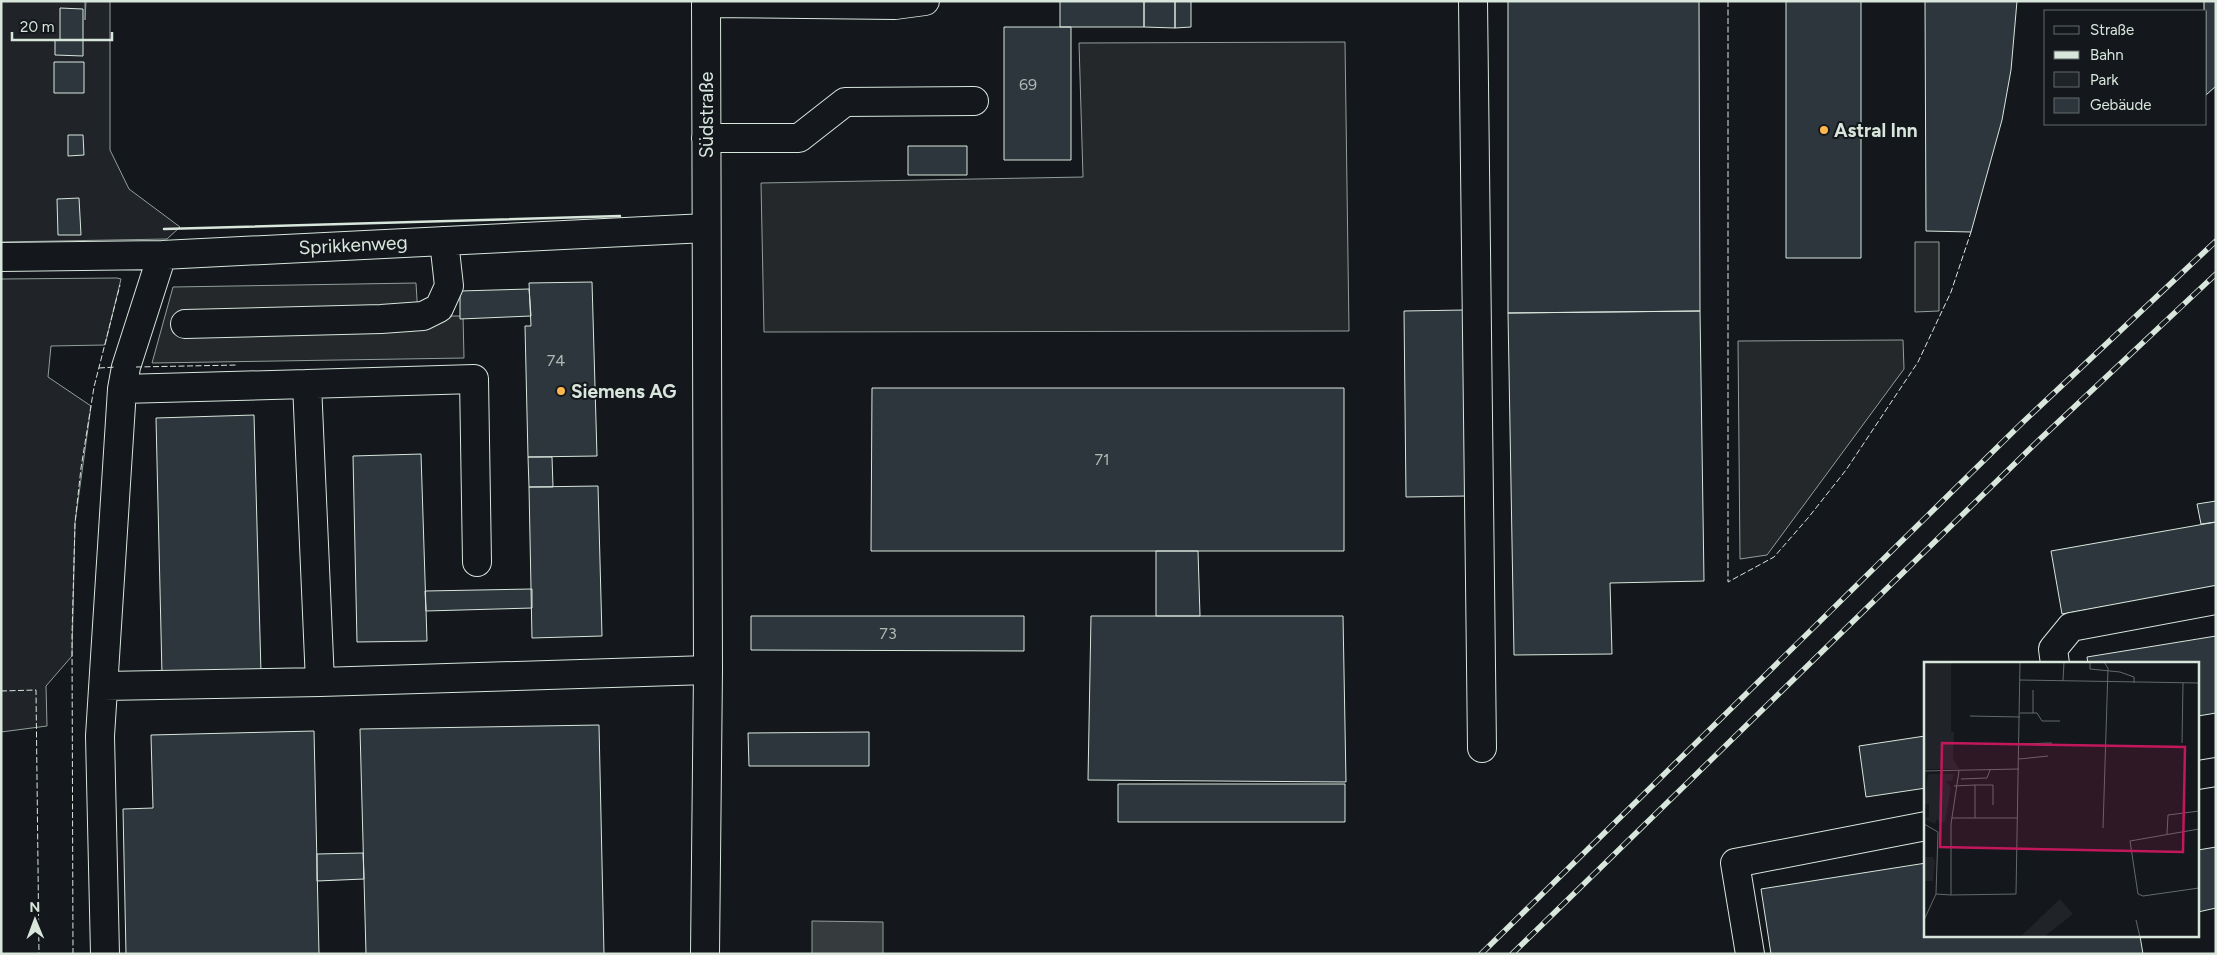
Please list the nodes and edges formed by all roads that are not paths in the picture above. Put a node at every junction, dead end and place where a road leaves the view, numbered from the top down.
1 (925, 1) edge
2 (1473, 1) edge
3 (706, 2) edge
4 (974, 101) dead end
5 (706, 138) junction
6 (706, 228) junction
7 (444, 241) junction
8 (162, 254) junction
9 (1, 257) edge
10 (186, 324) dead end
11 (307, 384) junction
12 (122, 389) junction
13 (476, 562) dead end
14 (2216, 600) edge
15 (2055, 662) edge
16 (708, 670) junction
17 (320, 682) junction
18 (104, 686) junction
19 (1482, 748) dead end
20 (2216, 772) edge
21 (2200, 775) edge
22 (1924, 826) edge
23 (105, 954) edge
24 (705, 954) edge
25 (1750, 954) edge

1 - 3 street
2 - 19 street
3 - 5 street, Südstraße
4 - 5 street
5 - 6 street, Südstraße
6 - 7 street, Sprikkenweg
6 - 16 street, Südstraße
7 - 8 street, Sprikkenweg
7 - 10 street
8 - 9 street, Sprikkenweg
8 - 12 street
11 - 12 street
11 - 13 street
11 - 17 street
12 - 18 street
14 - 15 street
16 - 17 street
16 - 24 street, Südstraße
17 - 18 street
18 - 23 street
20 - 21 street
22 - 25 street

